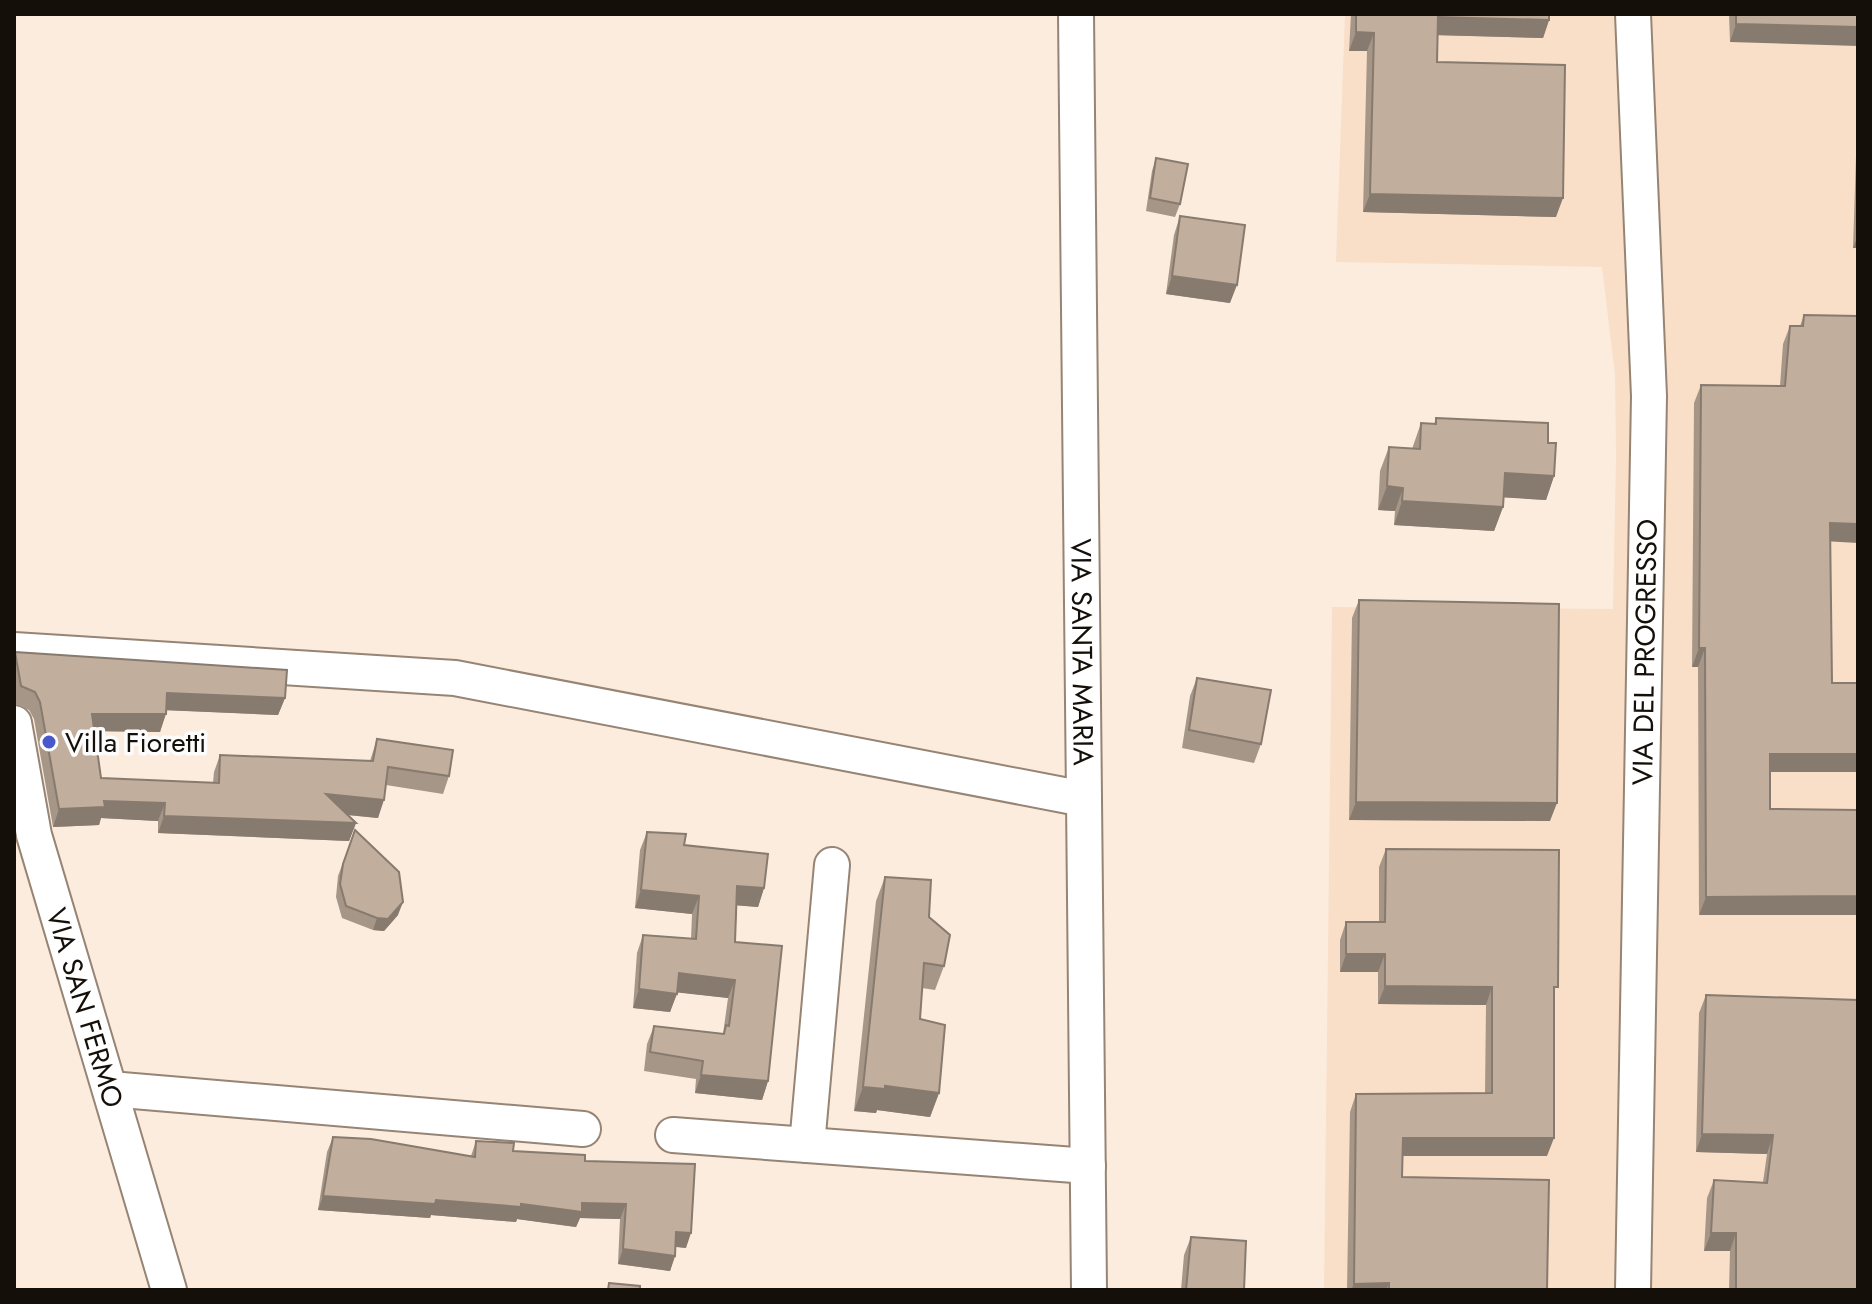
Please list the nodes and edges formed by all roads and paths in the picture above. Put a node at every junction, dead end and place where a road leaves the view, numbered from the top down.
1 (1076, 14) edge
2 (1633, 14) edge
3 (14, 650) edge
4 (14, 723) edge
5 (1084, 799) junction
6 (832, 865) dead end
7 (110, 1089) junction
8 (583, 1129) dead end
9 (673, 1135) dead end
10 (807, 1145) junction
11 (1088, 1166) junction
12 (169, 1290) edge
13 (1089, 1290) edge
14 (1633, 1290) edge

1 - 5 street, VIA SANTA MARIA
2 - 14 street, VIA DEL PROGRESSO
3 - 5 street
4 - 7 street, VIA SAN FERMO
5 - 11 street, VIA SANTA MARIA
6 - 10 street
7 - 8 street
7 - 12 street, VIA SAN FERMO
9 - 10 street
10 - 11 street
11 - 13 street, VIA SANTA MARIA

